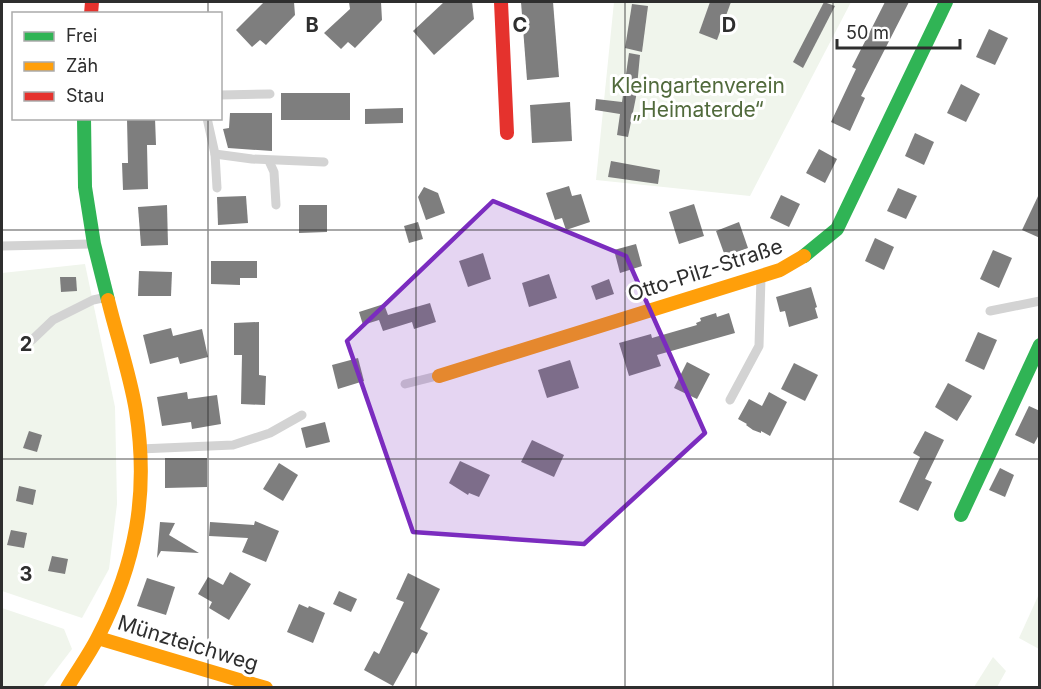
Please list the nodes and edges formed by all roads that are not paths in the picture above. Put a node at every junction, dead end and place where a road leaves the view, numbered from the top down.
1 (501, 2) edge
2 (946, 2) edge
3 (270, 94) dead end
4 (222, 95) edge
5 (84, 120) edge
6 (207, 120) edge
7 (507, 133) dead end
8 (215, 154) junction
9 (269, 160) junction
10 (324, 162) dead end
11 (217, 188) dead end
12 (276, 205) dead end
13 (94, 244) junction
14 (2, 246) edge
15 (760, 276) junction
16 (108, 297) junction
17 (1040, 301) edge
18 (990, 311) dead end
19 (32, 340) dead end
20 (1040, 345) edge
21 (439, 376) joint
22 (405, 384) dead end
23 (730, 400) dead end
24 (302, 415) dead end
25 (140, 449) junction
26 (961, 515) dead end
27 (98, 638) junction
28 (67, 687) edge
29 (266, 687) edge

1 - 7 street
2 - 15 street, Otto-Pilz-Straße
3 - 4 lane
5 - 13 street
6 - 8 lane
8 - 9 lane
8 - 11 lane
9 - 10 lane
9 - 12 lane
13 - 14 lane
13 - 16 street
15 - 21 street, Otto-Pilz-Straße
15 - 23 lane
16 - 19 lane
16 - 25 street
17 - 18 lane
20 - 26 street
21 - 22 lane, Otto-Pilz-Straße
24 - 25 lane
25 - 27 street
27 - 28 street
27 - 29 street, Münzteichweg

